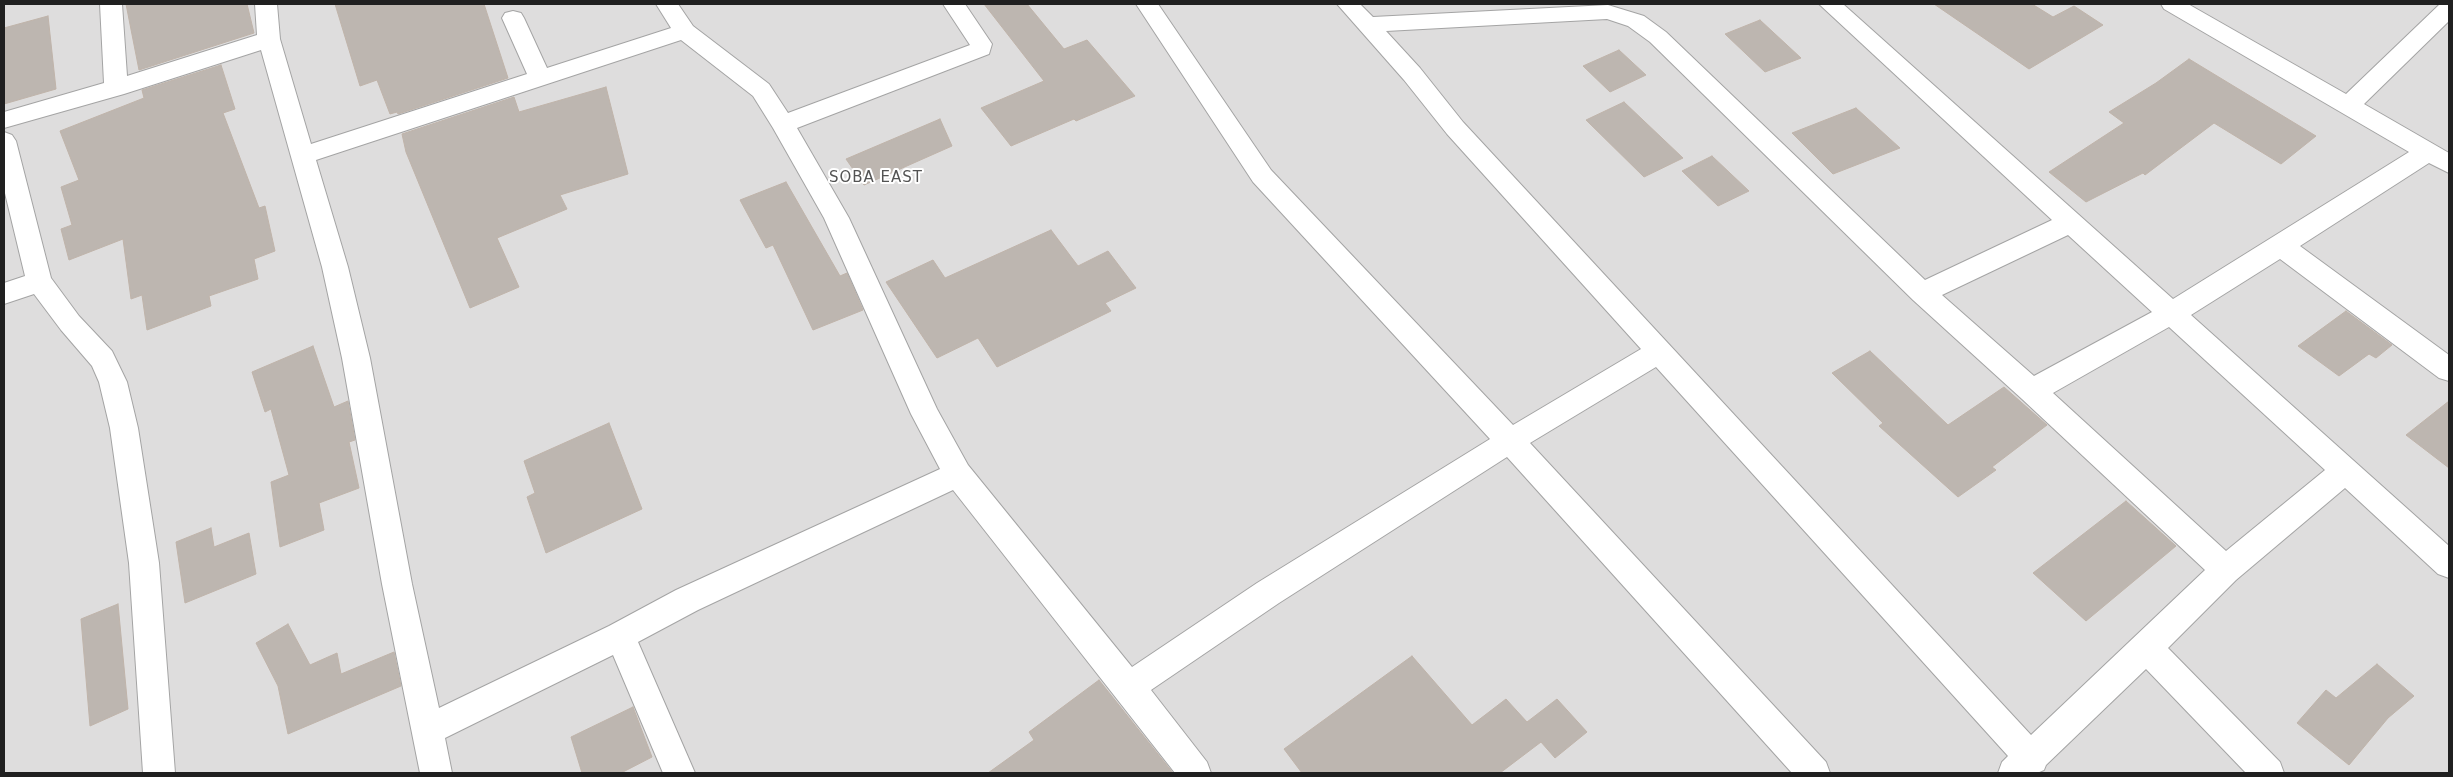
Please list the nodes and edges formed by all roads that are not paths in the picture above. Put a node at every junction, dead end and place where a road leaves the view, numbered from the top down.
1 (111, 4) edge
2 (266, 4) edge
3 (667, 4) edge
4 (954, 4) edge
5 (1147, 4) edge
6 (1348, 4) edge
7 (1830, 4) edge
8 (2172, 4) edge
9 (2449, 8) edge
10 (513, 18) dead end
11 (1368, 25) junction
12 (685, 31) junction
13 (269, 39) junction
14 (540, 78) junction
15 (116, 88) junction
16 (2349, 105) junction
17 (4, 120) edge
18 (783, 124) junction
19 (4, 141) edge
20 (304, 155) junction
21 (2439, 158) edge
22 (2072, 222) junction
23 (2282, 246) junction
24 (39, 281) junction
25 (4, 294) edge
26 (1922, 294) junction
27 (2172, 313) junction
28 (1660, 351) junction
29 (2449, 370) edge
30 (2032, 391) junction
31 (1510, 441) junction
32 (2345, 471) junction
33 (958, 474) junction
34 (2449, 565) edge
35 (2225, 570) junction
36 (620, 636) junction
37 (2146, 647) junction
38 (1129, 686) junction
39 (426, 731) junction
40 (2023, 766) edge
41 (159, 773) edge
42 (436, 773) edge
43 (679, 773) edge
44 (1196, 773) edge
45 (1814, 773) edge
46 (2268, 773) edge

1 - 15 street
2 - 13 street
3 - 12 street
4 - 18 street
5 - 31 street
6 - 11 street
7 - 22 street
8 - 16 street
9 - 16 street
10 - 14 street
11 - 26 street
11 - 28 street
12 - 14 street
12 - 18 street
13 - 15 street
13 - 20 street
14 - 20 street
15 - 17 street
16 - 21 street
18 - 33 street
19 - 24 street
20 - 39 street
21 - 23 street
22 - 26 street
22 - 27 street
23 - 27 street
23 - 29 street
24 - 25 street
24 - 41 street
26 - 30 street
27 - 30 street
27 - 32 street
28 - 31 street
28 - 40 street
30 - 35 street
31 - 38 street
31 - 45 street
32 - 34 street
32 - 35 street
33 - 36 street
33 - 38 street
35 - 37 street
36 - 39 street
36 - 43 street
37 - 40 street
37 - 46 street
38 - 44 street
39 - 42 street

